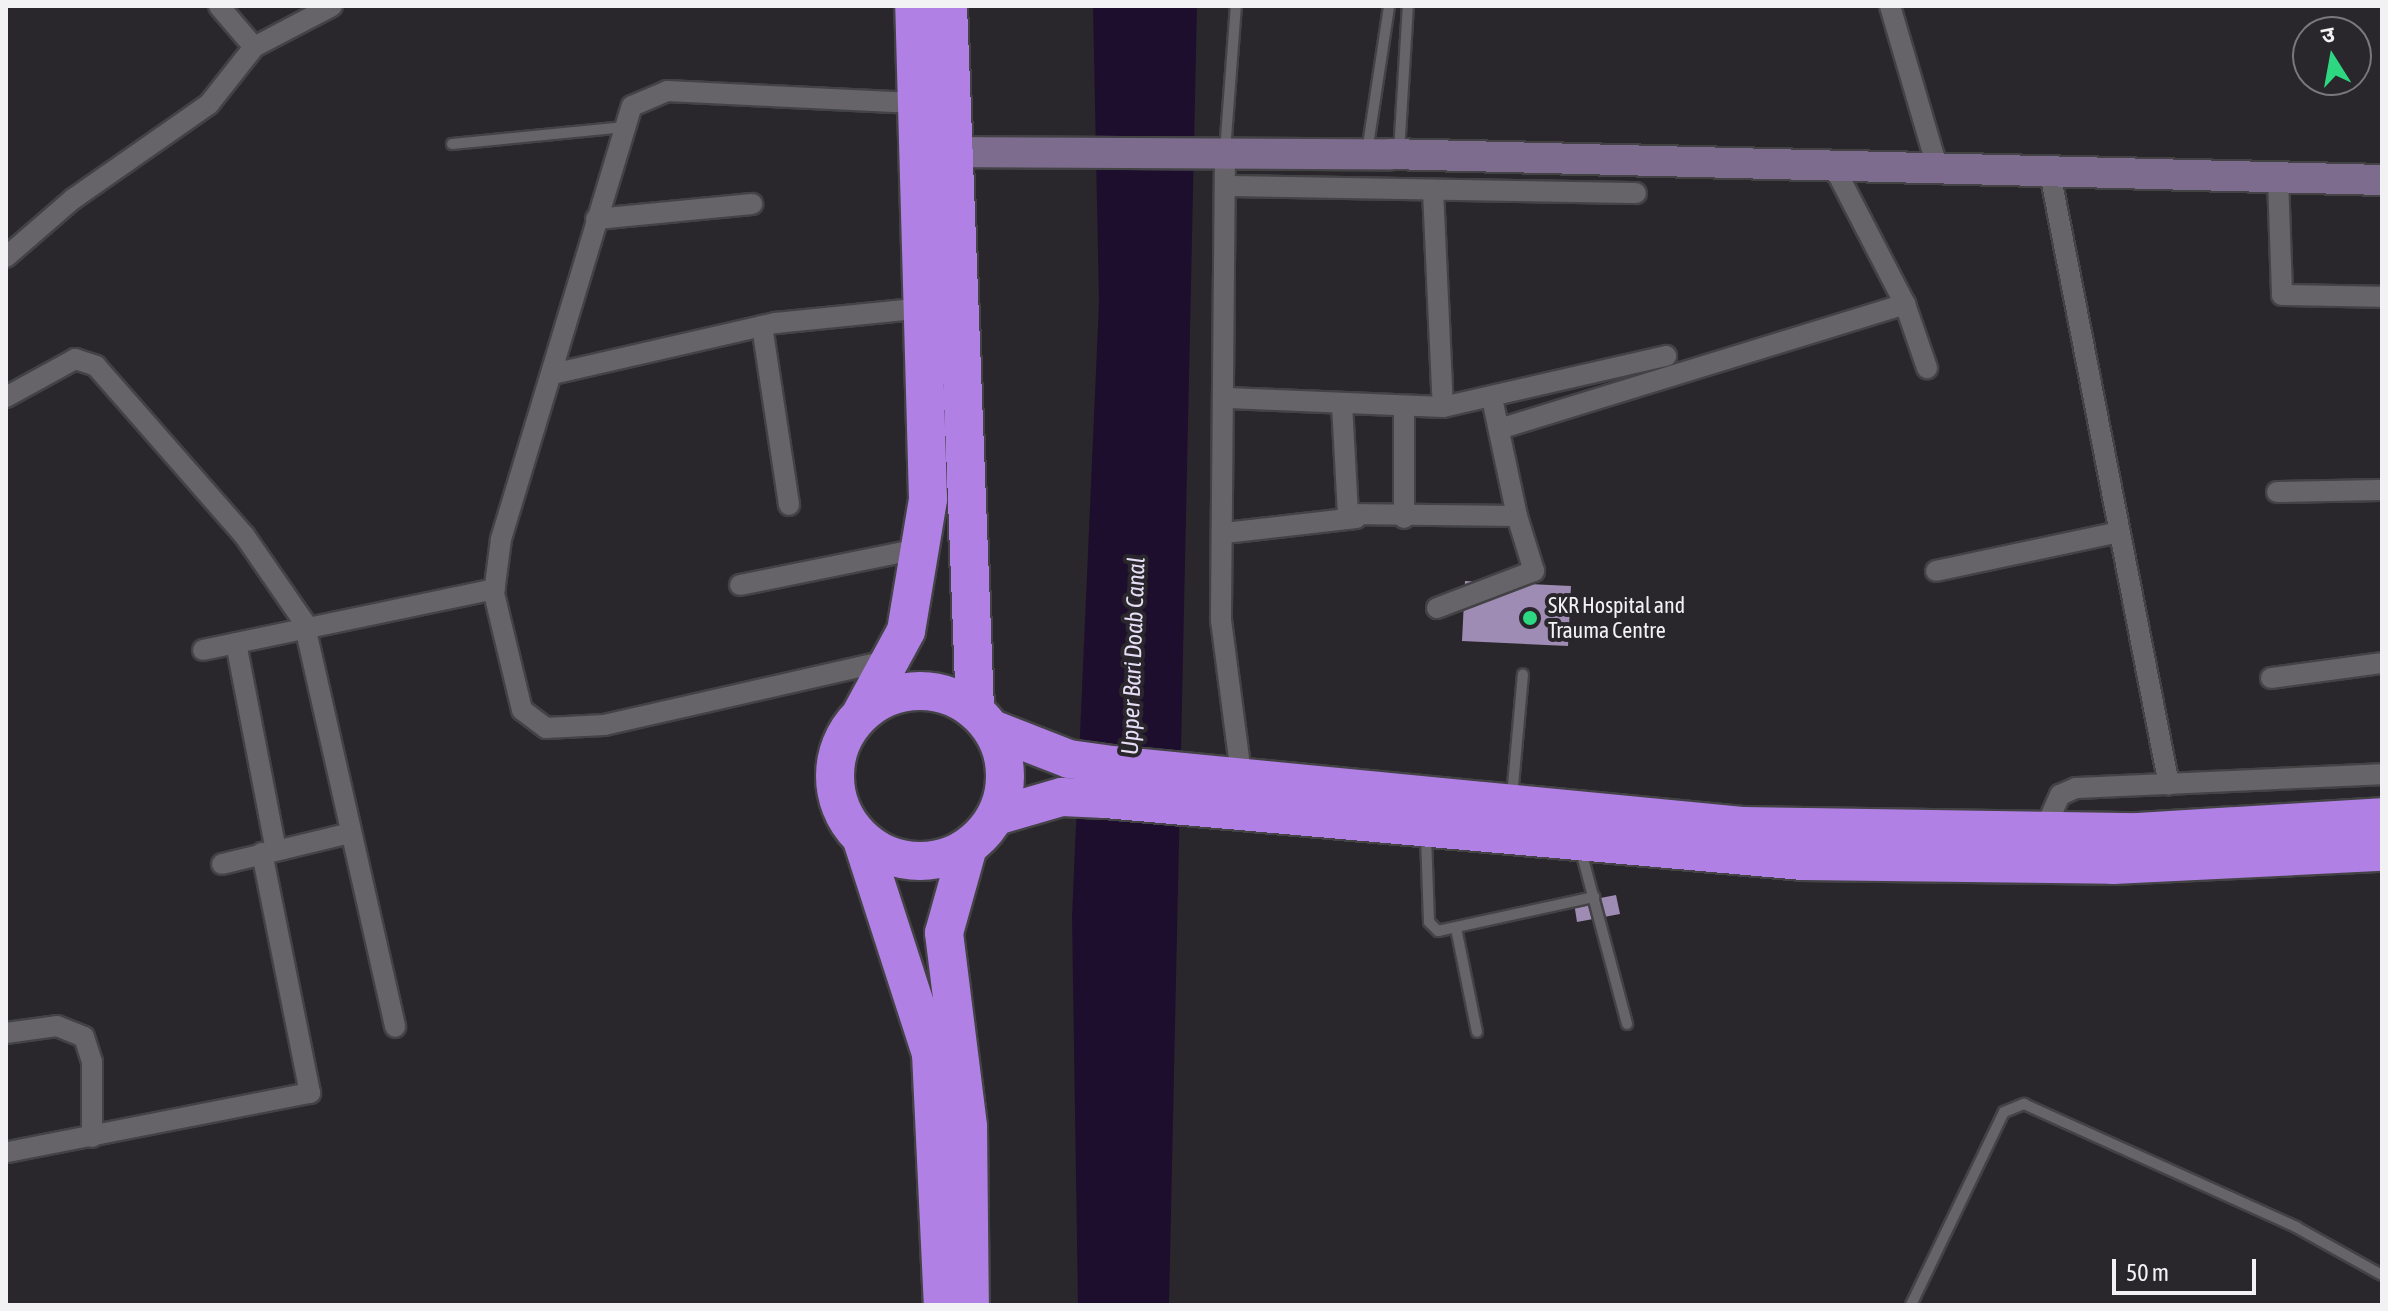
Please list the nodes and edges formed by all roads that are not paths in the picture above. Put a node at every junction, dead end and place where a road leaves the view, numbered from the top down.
1 (219, 6) edge
2 (332, 6) edge
3 (914, 6) edge
4 (948, 6) edge
5 (1236, 6) edge
6 (1389, 6) edge
7 (1408, 6) edge
8 (1890, 6) edge
9 (254, 47) junction
10 (914, 103) junction
11 (625, 127) junction
12 (452, 144) dead end
13 (950, 152) junction
14 (1213, 153) junction
15 (1366, 154) junction
16 (1399, 154) junction
17 (1833, 165) junction
18 (1937, 167) junction
19 (2050, 173) junction
20 (2278, 178) junction
21 (2382, 180) edge
22 (1225, 186) junction
23 (1433, 190) junction
24 (1636, 193) dead end
25 (752, 204) dead end
26 (596, 219) junction
27 (6, 257) edge
28 (2382, 297) edge
29 (1905, 304) junction
30 (924, 308) junction
31 (762, 326) junction
32 (1666, 356) dead end
33 (1927, 368) dead end
34 (557, 373) junction
35 (6, 397) edge
36 (1228, 398) junction
37 (1492, 398) junction
38 (1342, 404) junction
39 (1443, 407) junction
40 (1404, 408) junction
41 (1499, 429) junction
42 (2382, 490) edge
43 (2277, 492) dead end
44 (789, 505) dead end
45 (1517, 516) junction
46 (1356, 518) junction
47 (1404, 518) junction
48 (2119, 532) junction
49 (1225, 533) junction
50 (923, 548) junction
51 (1936, 571) dead end
52 (740, 585) dead end
53 (495, 589) junction
54 (1437, 608) dead end
55 (307, 628) junction
56 (236, 643) junction
57 (203, 650) dead end
58 (894, 659) junction
59 (2382, 663) edge
60 (1523, 674) dead end
61 (2271, 678) dead end
62 (862, 712) junction
63 (983, 719) junction
64 (2382, 774) edge
65 (1227, 785) junction
66 (2169, 785) junction
67 (1512, 803) junction
68 (996, 816) junction
69 (2382, 817) edge
70 (1425, 830) junction
71 (350, 833) junction
72 (2043, 833) junction
73 (862, 840) junction
74 (1580, 845) junction
75 (968, 847) junction
76 (269, 851) junction
77 (2382, 852) edge
78 (222, 864) dead end
79 (1594, 897) junction
80 (1456, 928) junction
81 (1627, 1024) dead end
82 (395, 1027) dead end
83 (1477, 1032) dead end
84 (6, 1033) edge
85 (92, 1137) junction
86 (8, 1152) dead end
87 (2382, 1275) edge
88 (943, 1305) edge
89 (970, 1305) edge
90 (1911, 1305) edge

1 - 9 street
2 - 9 street
3 - 10 highway
4 - 13 highway
5 - 14 lane
6 - 15 lane
7 - 16 lane
8 - 18 street
9 - 27 street
10 - 11 street
10 - 30 highway
11 - 12 lane
11 - 26 street
13 - 14 street
13 - 63 highway
14 - 15 street
14 - 22 street
15 - 16 street
16 - 17 street
17 - 18 street
17 - 29 street
18 - 19 street
19 - 20 street
19 - 48 street
20 - 21 street
20 - 28 street
22 - 23 street
22 - 36 street
23 - 24 street
23 - 39 street
25 - 26 street
26 - 34 street
29 - 33 street
29 - 41 street
30 - 31 street
30 - 50 highway
31 - 34 street
31 - 44 street
32 - 37 street
34 - 53 street
35 - 55 street
36 - 38 street
36 - 49 street
37 - 39 street
37 - 41 street
38 - 40 street
38 - 46 street
39 - 40 street
40 - 47 street
41 - 45 street
42 - 43 street
45 - 47 street
45 - 54 street
46 - 47 street
46 - 49 street
48 - 51 street
48 - 66 street
49 - 65 street
50 - 52 street
50 - 58 highway
53 - 55 street
53 - 58 street
55 - 56 street
55 - 71 street
56 - 57 street
56 - 76 street
58 - 62 highway
59 - 61 street
60 - 67 lane
62 - 63 highway
62 - 73 highway
63 - 65 highway
63 - 68 highway
64 - 66 street
65 - 67 highway
65 - 68 highway
65 - 70 highway
66 - 72 street
67 - 72 highway
68 - 75 highway
69 - 72 highway
70 - 74 highway
70 - 80 lane
71 - 76 street
71 - 82 street
73 - 75 highway
73 - 88 highway
74 - 77 highway
74 - 79 lane
75 - 89 highway
76 - 78 street
76 - 85 street
79 - 80 lane
79 - 81 lane
80 - 83 lane
84 - 85 street
85 - 86 street
87 - 90 lane

